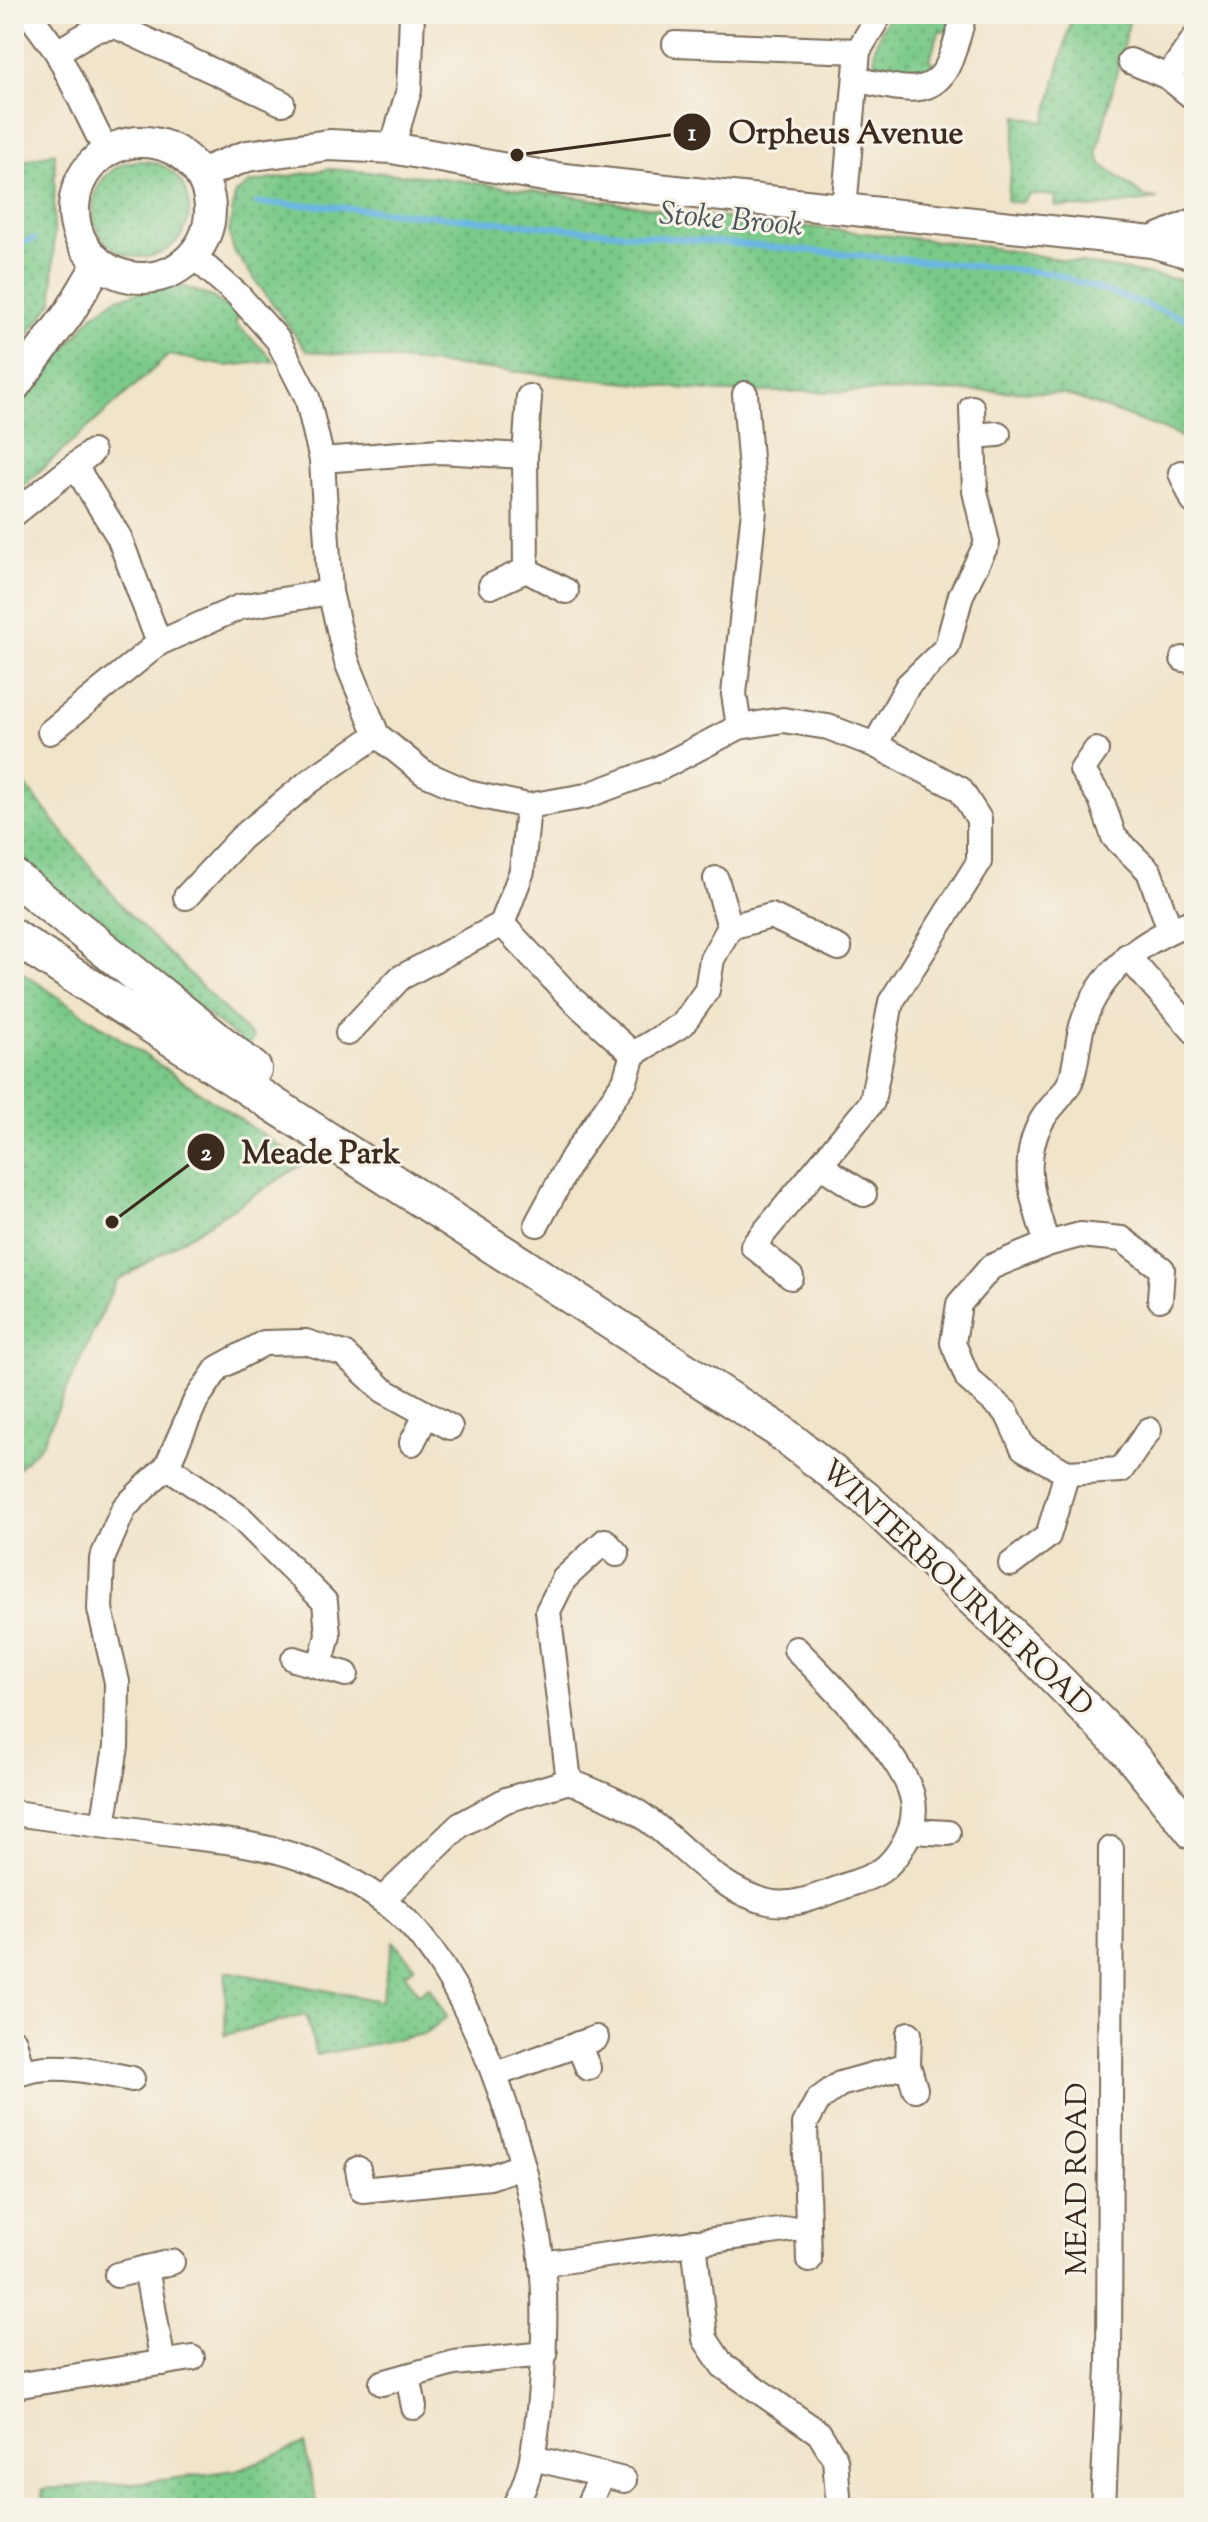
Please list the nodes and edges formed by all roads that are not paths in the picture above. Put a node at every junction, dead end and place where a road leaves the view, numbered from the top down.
1 (29, 14) edge
2 (412, 14) edge
3 (880, 14) edge
4 (963, 14) edge
5 (1194, 39) edge
6 (675, 44) dead end
7 (858, 51) junction
8 (57, 52) junction
9 (1130, 61) dead end
10 (1168, 77) junction
11 (857, 80) junction
12 (1194, 98) edge
13 (282, 103) dead end
14 (392, 148) junction
15 (106, 151) junction
16 (200, 174) junction
17 (844, 209) junction
18 (1194, 224) edge
19 (1152, 242) junction
20 (1194, 254) edge
21 (192, 255) junction
22 (98, 264) junction
23 (14, 387) edge
24 (745, 394) dead end
25 (529, 397) dead end
26 (972, 408) dead end
27 (998, 434) dead end
28 (973, 436) junction
29 (525, 456) junction
30 (322, 460) junction
31 (1181, 473) dead end
32 (1193, 499) edge
33 (14, 514) edge
34 (526, 570) junction
35 (491, 586) dead end
36 (566, 591) dead end
37 (330, 592) junction
38 (159, 643) junction
39 (739, 727) junction
40 (50, 732) dead end
41 (377, 735) junction
42 (875, 745) junction
43 (1096, 750) dead end
44 (528, 806) junction
45 (14, 877) edge
46 (716, 879) dead end
47 (186, 897) dead end
48 (1194, 921) edge
49 (502, 924) junction
50 (730, 927) junction
51 (1170, 930) junction
52 (14, 937) edge
53 (839, 948) dead end
54 (1127, 956) junction
55 (1194, 1031) edge
56 (348, 1033) dead end
57 (633, 1054) junction
58 (820, 1165) junction
59 (409, 1192) junction
60 (864, 1194) dead end
61 (537, 1224) dead end
62 (1047, 1244) junction
63 (791, 1277) dead end
64 (1160, 1299) dead end
65 (426, 1415) junction
66 (450, 1427) dead end
67 (1149, 1430) dead end
68 (412, 1443) dead end
69 (167, 1466) junction
70 (1067, 1473) junction
71 (617, 1554) dead end
72 (1011, 1564) dead end
73 (294, 1659) dead end
74 (800, 1662) dead end
75 (320, 1666) junction
76 (346, 1674) dead end
77 (569, 1781) junction
78 (14, 1813) edge
79 (103, 1825) junction
80 (912, 1831) junction
81 (948, 1833) dead end
82 (1194, 1833) edge
83 (1111, 1849) dead end
84 (382, 1900) junction
85 (909, 2034) dead end
86 (14, 2041) edge
87 (908, 2065) junction
88 (588, 2068) dead end
89 (18, 2074) edge
90 (496, 2074) junction
91 (132, 2079) dead end
92 (915, 2089) dead end
93 (522, 2166) junction
94 (358, 2169) dead end
95 (807, 2227) junction
96 (694, 2242) junction
97 (809, 2260) dead end
98 (172, 2262) dead end
99 (542, 2264) junction
100 (146, 2268) junction
101 (117, 2275) dead end
102 (545, 2354) junction
103 (192, 2358) dead end
104 (163, 2363) junction
105 (408, 2376) junction
106 (382, 2383) dead end
107 (14, 2386) edge
108 (414, 2407) dead end
109 (533, 2458) junction
110 (590, 2501) dead end
111 (513, 2508) edge
112 (839, 2508) edge
113 (1103, 2508) edge

1 - 8 street
2 - 14 street
3 - 7 street
4 - 11 street
5 - 10 street
6 - 7 street
7 - 11 street
8 - 13 street
8 - 15 street
9 - 10 street
10 - 12 street
11 - 17 street
14 - 16 street
14 - 17 street
15 - 16 street
15 - 22 street
16 - 21 street
17 - 19 street
18 - 19 street
19 - 20 street
21 - 22 street
21 - 30 street
22 - 23 street
24 - 39 street
25 - 29 street
26 - 28 street
27 - 28 street
28 - 42 street
29 - 30 street
29 - 34 street
30 - 37 street
31 - 32 street
33 - 38 street
34 - 35 street
34 - 36 street
37 - 38 street
37 - 41 street
38 - 40 street
39 - 42 street
39 - 44 street
41 - 44 street
41 - 47 street
42 - 58 street
43 - 51 street
44 - 49 street
45 - 59 main road, WINTERBOURNE ROAD
46 - 50 street
48 - 51 street
49 - 56 street
49 - 57 street
50 - 53 street
50 - 57 street
51 - 54 street
52 - 59 main road, WINTERBOURNE ROAD
54 - 55 street
54 - 62 street
57 - 61 street
58 - 60 street
58 - 63 street
59 - 82 main road, WINTERBOURNE ROAD
62 - 64 street
62 - 70 street
65 - 66 street
65 - 68 street
65 - 69 street
67 - 70 street
69 - 75 street
69 - 79 street
70 - 72 street
71 - 77 street
73 - 75 street
74 - 80 street
75 - 76 street
77 - 80 street
77 - 84 street
78 - 79 street
79 - 84 street
80 - 81 street
83 - 113 street, MEAD ROAD
84 - 90 street
85 - 87 street
86 - 89 street
87 - 92 street
87 - 95 street
88 - 90 street
89 - 91 street
90 - 93 street
93 - 94 street
93 - 99 street
95 - 96 street
95 - 97 street
96 - 99 street
96 - 112 street
98 - 100 street
99 - 102 street
100 - 101 street
100 - 104 street
102 - 105 street
102 - 109 street
103 - 104 street
104 - 107 street
105 - 106 street
105 - 108 street
109 - 110 street
109 - 111 street

